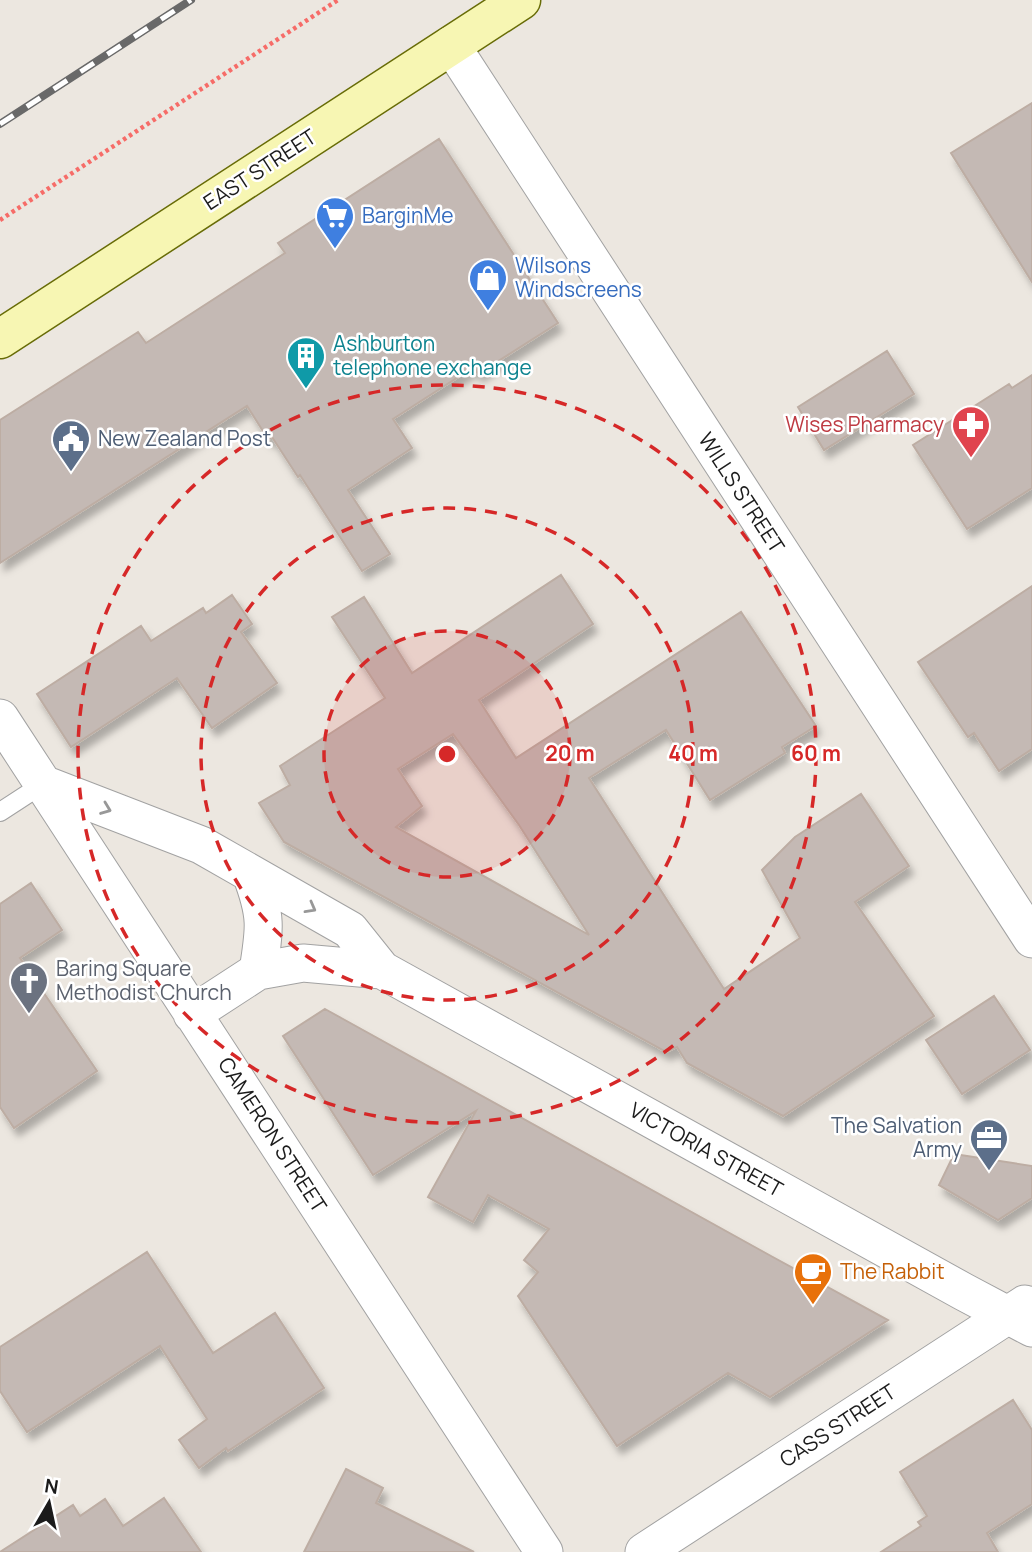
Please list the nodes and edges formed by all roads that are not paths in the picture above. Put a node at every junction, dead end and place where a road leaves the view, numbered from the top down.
1 (520, 0) edge
2 (451, 45) junction
3 (0, 339) edge
4 (0, 718) edge
5 (43, 784) junction
6 (0, 812) edge
7 (251, 874) junction
8 (1032, 939) edge
9 (382, 970) junction
10 (258, 971) junction
11 (192, 1014) junction
12 (1024, 1314) edge
13 (544, 1552) edge
14 (644, 1552) edge

1 - 2 main road, EAST STREET
2 - 3 main road, EAST STREET
2 - 8 street, WILLS STREET
4 - 5 street, CAMERON STREET
5 - 6 lane
5 -> 7 street, VICTORIA STREET
5 - 11 street, CAMERON STREET
7 -> 9 street, VICTORIA STREET
7 - 10 street
9 - 10 street, VICTORIA STREET
9 - 12 street, VICTORIA STREET
10 - 11 street, VICTORIA STREET
11 - 13 street, CAMERON STREET
12 - 14 street, CASS STREET

